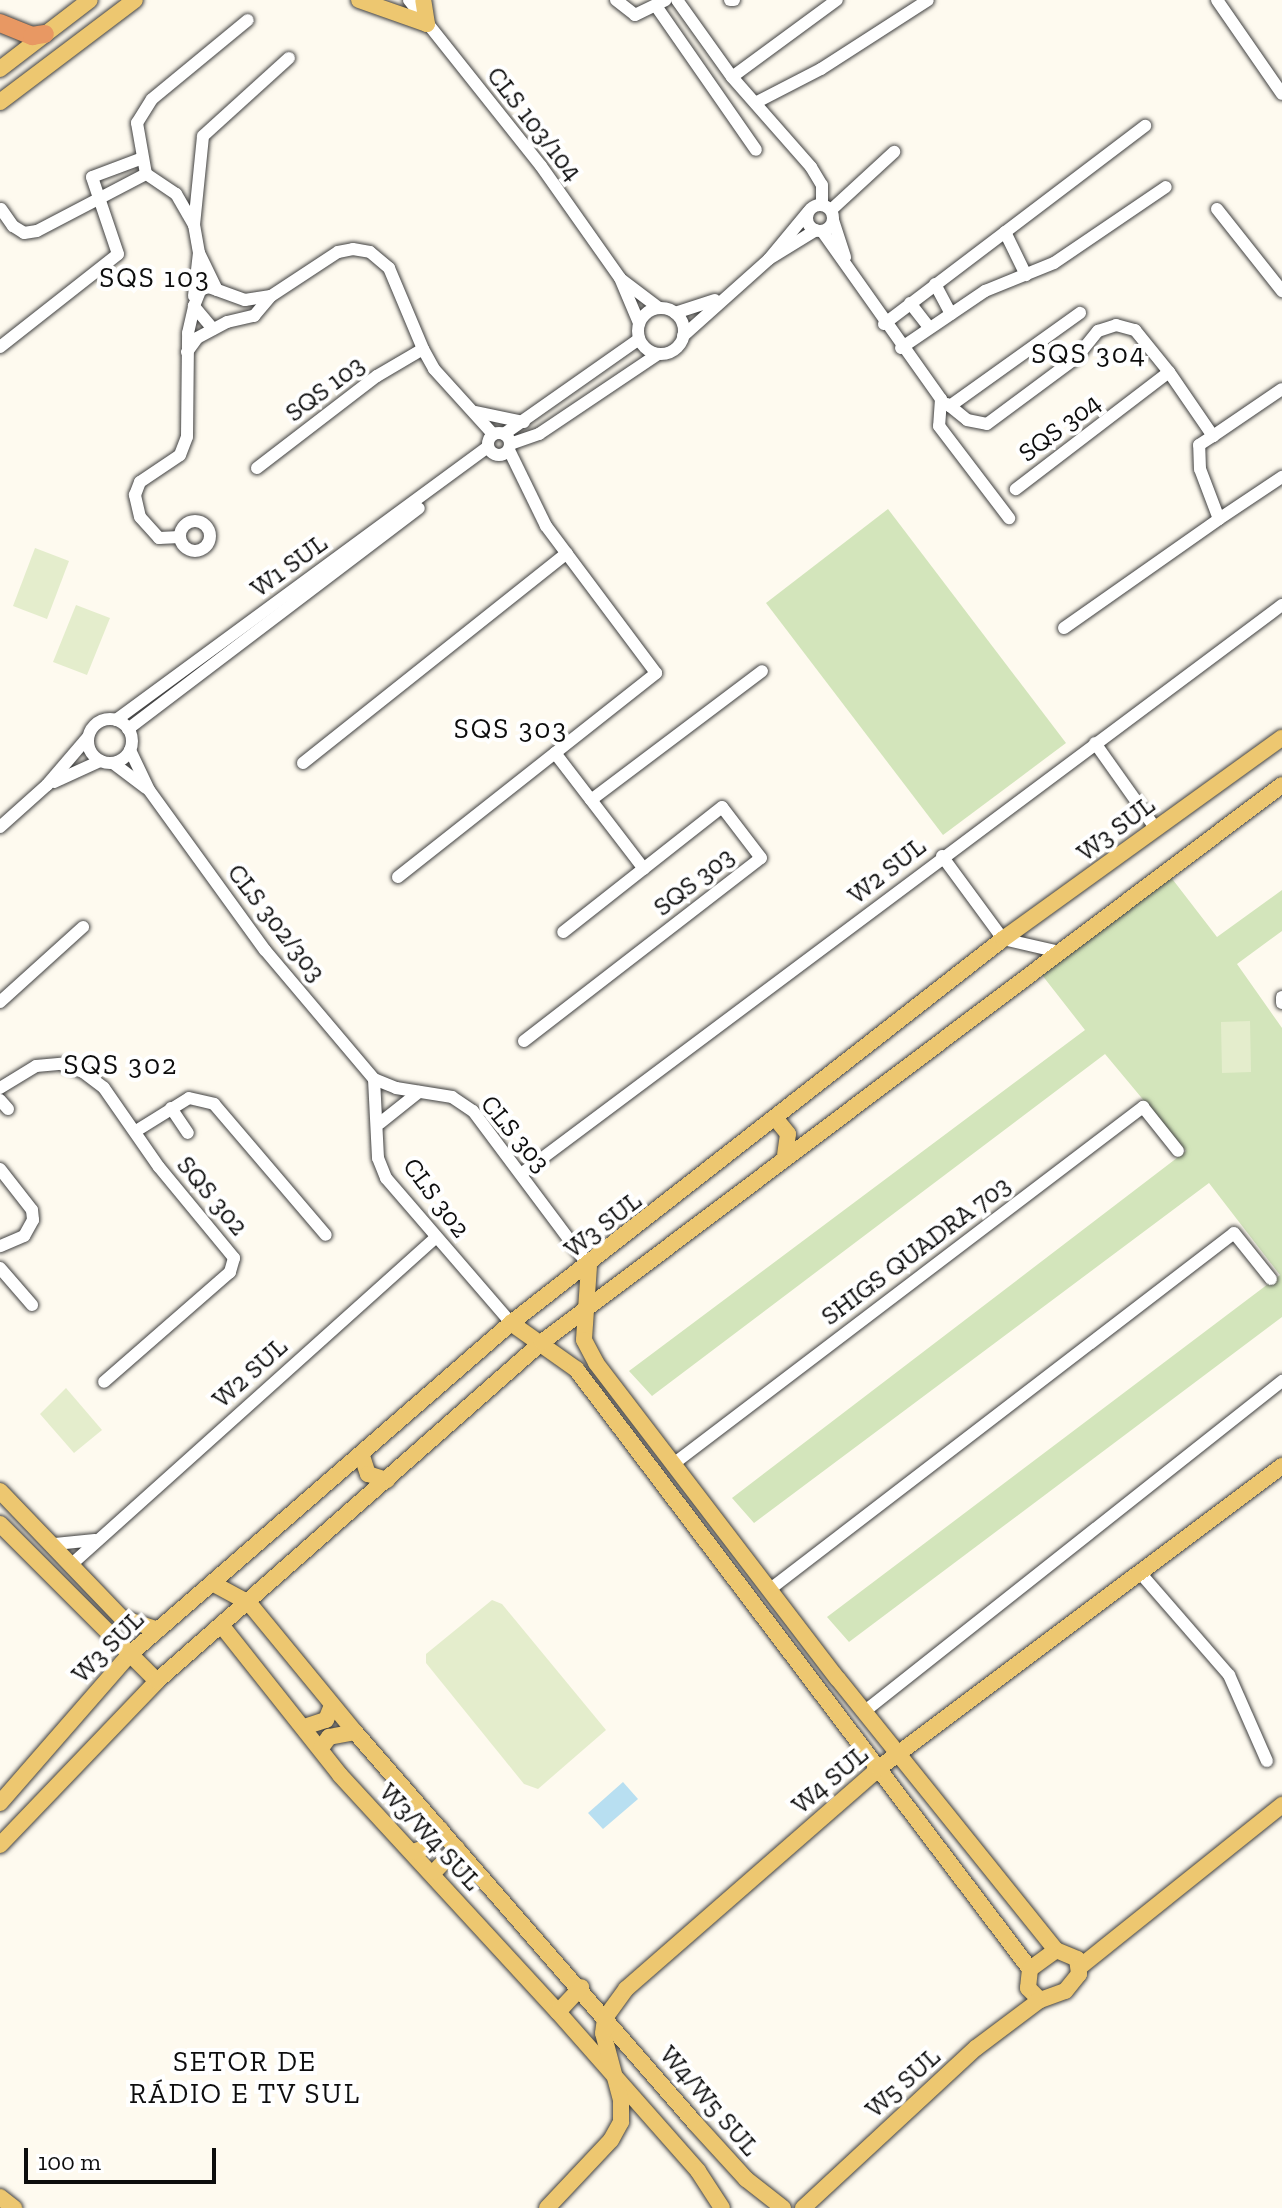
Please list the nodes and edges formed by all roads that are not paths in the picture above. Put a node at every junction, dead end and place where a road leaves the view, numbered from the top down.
1 (90, 0) edge
2 (135, 0) edge
3 (359, 0) edge
4 (409, 0) edge
5 (423, 0) edge
6 (616, 0) edge
7 (677, 0) edge
8 (837, 0) edge
9 (928, 0) edge
10 (1217, 0) edge
11 (661, 3) edge
12 (248, 20) dead end
13 (0, 23) edge
14 (427, 24) junction
15 (45, 34) junction
16 (289, 58) dead end
17 (0, 69) edge
18 (732, 77) junction
19 (1282, 94) edge
20 (0, 102) edge
21 (757, 102) junction
22 (1145, 126) dead end
23 (756, 150) dead end
24 (894, 152) dead end
25 (140, 159) junction
26 (146, 174) junction
27 (197, 182) junction
28 (1166, 187) dead end
29 (176, 194) junction
30 (97, 198) junction
31 (1, 209) edge
32 (1217, 209) dead end
33 (808, 212) junction
34 (829, 212) junction
35 (194, 225) junction
36 (819, 231) junction
37 (1005, 232) junction
38 (199, 253) junction
39 (769, 259) junction
40 (849, 271) junction
41 (1026, 275) junction
42 (620, 278) junction
43 (935, 284) junction
44 (1282, 291) edge
45 (222, 293) junction
46 (271, 296) junction
47 (718, 299) junction
48 (194, 301) junction
49 (910, 303) junction
50 (659, 308) junction
51 (675, 313) junction
52 (1080, 313) dead end
53 (951, 314) junction
54 (227, 322) junction
55 (639, 323) junction
56 (884, 324) junction
57 (929, 327) junction
58 (213, 329) junction
59 (683, 336) junction
60 (639, 339) junction
61 (0, 347) edge
62 (901, 348) junction
63 (423, 349) junction
64 (187, 352) junction
65 (658, 354) junction
66 (1169, 372) junction
67 (1282, 389) edge
68 (946, 403) junction
69 (469, 409) junction
70 (526, 422) junction
71 (1213, 436) junction
72 (498, 445) junction
73 (257, 468) dead end
74 (1282, 477) edge
75 (1016, 489) dead end
76 (1009, 518) dead end
77 (1219, 519) junction
78 (180, 537) dead end
79 (567, 553) junction
80 (1282, 605) edge
81 (1064, 628) dead end
82 (762, 671) dead end
83 (116, 720) junction
84 (128, 729) junction
85 (88, 737) junction
86 (1282, 738) edge
87 (1095, 743) junction
88 (130, 750) junction
89 (555, 753) junction
90 (107, 762) junction
91 (303, 763) dead end
92 (47, 785) junction
93 (1282, 785) edge
94 (149, 790) junction
95 (591, 800) junction
96 (0, 827) edge
97 (1156, 829) junction
98 (942, 856) junction
99 (644, 869) junction
100 (398, 877) dead end
101 (83, 927) dead end
102 (563, 932) dead end
103 (1003, 939) junction
104 (1055, 951) junction
105 (1282, 997) edge
106 (0, 1002) edge
107 (1282, 1003) edge
108 (524, 1041) dead end
109 (374, 1079) junction
110 (0, 1088) edge
111 (419, 1092) junction
112 (171, 1108) junction
113 (776, 1119) junction
114 (380, 1123) junction
115 (136, 1131) junction
116 (188, 1133) dead end
117 (1178, 1151) dead end
118 (785, 1155) junction
119 (0, 1169) edge
120 (521, 1174) junction
121 (326, 1235) dead end
122 (434, 1239) junction
123 (0, 1246) edge
124 (589, 1266) junction
125 (0, 1268) edge
126 (1271, 1279) dead end
127 (32, 1305) dead end
128 (583, 1310) junction
129 (511, 1323) junction
130 (542, 1342) junction
131 (1282, 1381) edge
132 (104, 1382) dead end
133 (630, 1410) junction
134 (616, 1421) junction
135 (362, 1456) junction
136 (672, 1465) junction
137 (1282, 1466) edge
138 (387, 1480) junction
139 (0, 1491) edge
140 (0, 1524) edge
141 (721, 1528) junction
142 (706, 1539) junction
143 (95, 1540) junction
144 (55, 1544) junction
145 (73, 1563) junction
146 (1142, 1575) junction
147 (212, 1583) junction
148 (769, 1590) junction
149 (69, 1596) junction
150 (249, 1603) junction
151 (222, 1626) junction
152 (158, 1630) junction
153 (129, 1655) junction
154 (157, 1681) junction
155 (332, 1705) junction
156 (865, 1711) junction
157 (304, 1727) junction
158 (355, 1732) junction
159 (321, 1748) junction
160 (899, 1753) junction
161 (41, 1754) junction
162 (1267, 1761) dead end
163 (879, 1768) junction
164 (0, 1803) edge
165 (1282, 1805) edge
166 (31, 1811) junction
167 (440, 1829) junction
168 (0, 1845) edge
169 (457, 1848) junction
170 (413, 1852) junction
171 (434, 1872) junction
172 (1056, 1950) junction
173 (1081, 1966) junction
174 (1030, 1969) junction
175 (581, 1987) junction
176 (1040, 2000) junction
177 (558, 2012) junction
178 (605, 2018) junction
179 (611, 2074) junction
180 (721, 2152) junction
181 (698, 2171) junction
182 (0, 2197) edge
183 (14, 2208) edge
184 (547, 2208) edge
185 (722, 2208) edge
186 (783, 2208) edge
187 (803, 2208) edge

1 - 15 main road
2 - 20 main road
3 - 14 main road
4 - 14 street, CLS 103/104
5 - 14 main road
6 - 11 street
7 - 18 street, SQS 304
8 - 18 street
9 - 21 street
10 - 19 street
11 - 23 street
12 - 25 street
13 - 15 highway
14 - 42 street, CLS 103/104
15 - 17 main road
16 - 27 street
18 - 21 street, SQS 304
21 - 34 street, SQS 304
22 - 37 street
24 - 34 street
25 - 26 street
25 - 30 street
26 - 29 street
26 - 30 street
27 - 29 street
27 - 35 street
28 - 41 street
29 - 35 street
30 - 31 street
30 - 61 street
32 - 44 street
33 - 34 street
33 - 36 street, SQS 304
33 - 39 street
34 - 36 street
34 - 40 street, SQS 304
35 - 38 street
36 - 39 street
36 - 40 street, SQS 304
37 - 41 street
37 - 43 street
38 - 45 street
38 - 48 street
39 - 47 street
40 - 56 street, SQS 304
41 - 53 street
42 - 50 street, CLS 103/104
42 - 55 street, CLS 103/104
43 - 49 street
43 - 53 street
45 - 46 street
45 - 48 street
45 - 54 street
46 - 54 street
46 - 63 street
47 - 51 street
47 - 59 street
48 - 58 street
48 - 64 street
49 - 56 street
49 - 57 street
50 - 51 street
50 - 55 street
51 - 59 street
52 - 68 street
53 - 57 street
54 - 58 street
55 - 60 street
56 - 62 street, SQS 304
57 - 62 street
58 - 64 street
59 - 65 street
60 - 65 street
60 - 70 street, W1 SUL
62 - 68 street, SQS 304
63 - 69 street
63 - 73 street, SQS 103
64 - 78 street
65 - 72 street, W1 SUL
66 - 68 street, SQS 304
66 - 71 street, SQS 304
66 - 75 street, SQS 304
67 - 71 street
68 - 76 street, SQS 304
69 - 70 street
69 - 72 street
70 - 72 street, W1 SUL
71 - 77 street
72 - 79 street
72 - 83 street, W1 SUL
72 - 84 street, W1 SUL
74 - 77 street
77 - 81 street
79 - 89 street
79 - 91 street
80 - 87 street, W2 SUL
82 - 95 street
83 - 84 street
83 - 85 street
84 - 88 street
85 - 90 street
85 - 92 street
86 - 97 main road, W3 SUL
87 - 97 street
87 - 98 street, W2 SUL
88 - 90 street
88 - 94 street, CLS 302/303
89 - 95 street, SQS 303
89 - 100 street
90 - 92 street
90 - 94 street, CLS 302/303
92 - 96 street
93 - 104 main road
94 - 109 street, CLS 302/303
95 - 99 street, SQS 303
97 - 103 main road, W3 SUL
98 - 103 street
98 - 120 street, W2 SUL
99 - 102 street, SQS 303
99 - 108 street, SQS 303
101 - 106 street
103 - 104 street
103 - 113 main road, W3 SUL
104 - 118 main road
105 - 107 street
109 - 111 street, CLS 303
109 - 114 street, CLS 302
110 - 115 street, SQS 302
111 - 114 street
111 - 120 street, CLS 303
112 - 115 street
112 - 116 street, SQS 302
112 - 121 street
113 - 118 main road
113 - 124 main road, W3 SUL
114 - 122 street, CLS 302
115 - 132 street, SQS 302
117 - 136 street, SHIGS QUADRA 703
118 - 128 main road
119 - 123 street
120 - 124 street, CLS 303
122 - 129 street, CLS 302
122 - 143 street, W2 SUL
124 - 128 main road
124 - 129 main road, W3 SUL
125 - 127 street
126 - 148 street
128 - 130 main road
128 - 133 main road
129 - 130 main road
129 - 135 main road, W3 SUL
130 - 134 main road
130 - 138 main road
131 - 156 street
133 - 134 main road
133 - 136 main road
134 - 142 main road
135 - 138 main road
135 - 147 main road, W3 SUL
136 - 141 main road
137 - 146 main road, W4 SUL
138 - 150 main road
139 - 144 main road
140 - 149 main road
141 - 142 main road
141 - 148 main road
142 - 163 main road
143 - 144 street
143 - 145 street, W2 SUL
144 - 145 main road
145 - 149 main road
145 - 152 main road
146 - 160 main road, W4 SUL
146 - 162 street
147 - 150 main road, W3/W4 SUL
147 - 152 main road, W3 SUL
148 - 156 main road
149 - 153 main road
150 - 151 main road
150 - 155 main road, W3/W4 SUL
151 - 154 main road
151 - 157 main road, W3/W4 SUL
152 - 153 main road, W3 SUL
153 - 154 main road
153 - 161 main road, W3 SUL
154 - 166 main road
155 - 157 main road
155 - 158 main road, W3/W4 SUL
156 - 160 main road
157 - 159 main road, W3/W4 SUL
158 - 159 main road
158 - 167 main road, W3/W4 SUL
159 - 170 main road, W3/W4 SUL
160 - 163 main road, W4 SUL
160 - 172 main road
161 - 164 main road, W3 SUL
161 - 166 main road
163 - 174 main road
163 - 178 main road, W4 SUL
165 - 173 main road
166 - 168 main road
167 - 169 main road, W3/W4 SUL
167 - 170 main road
169 - 171 main road
169 - 175 main road, W3/W4 SUL
170 - 171 main road, W3/W4 SUL
171 - 177 main road, W3/W4 SUL
172 - 173 main road
172 - 174 main road
173 - 176 main road
174 - 176 main road
175 - 177 main road
175 - 178 main road, W3/W4 SUL
176 - 187 main road, W5 SUL
177 - 179 main road, W3/W4 SUL
178 - 179 main road
178 - 180 main road, W4/W5 SUL
179 - 181 main road, W4/W5 SUL
179 - 184 main road
180 - 181 main road
180 - 186 main road, W4/W5 SUL
181 - 185 main road, W4/W5 SUL
182 - 183 main road

